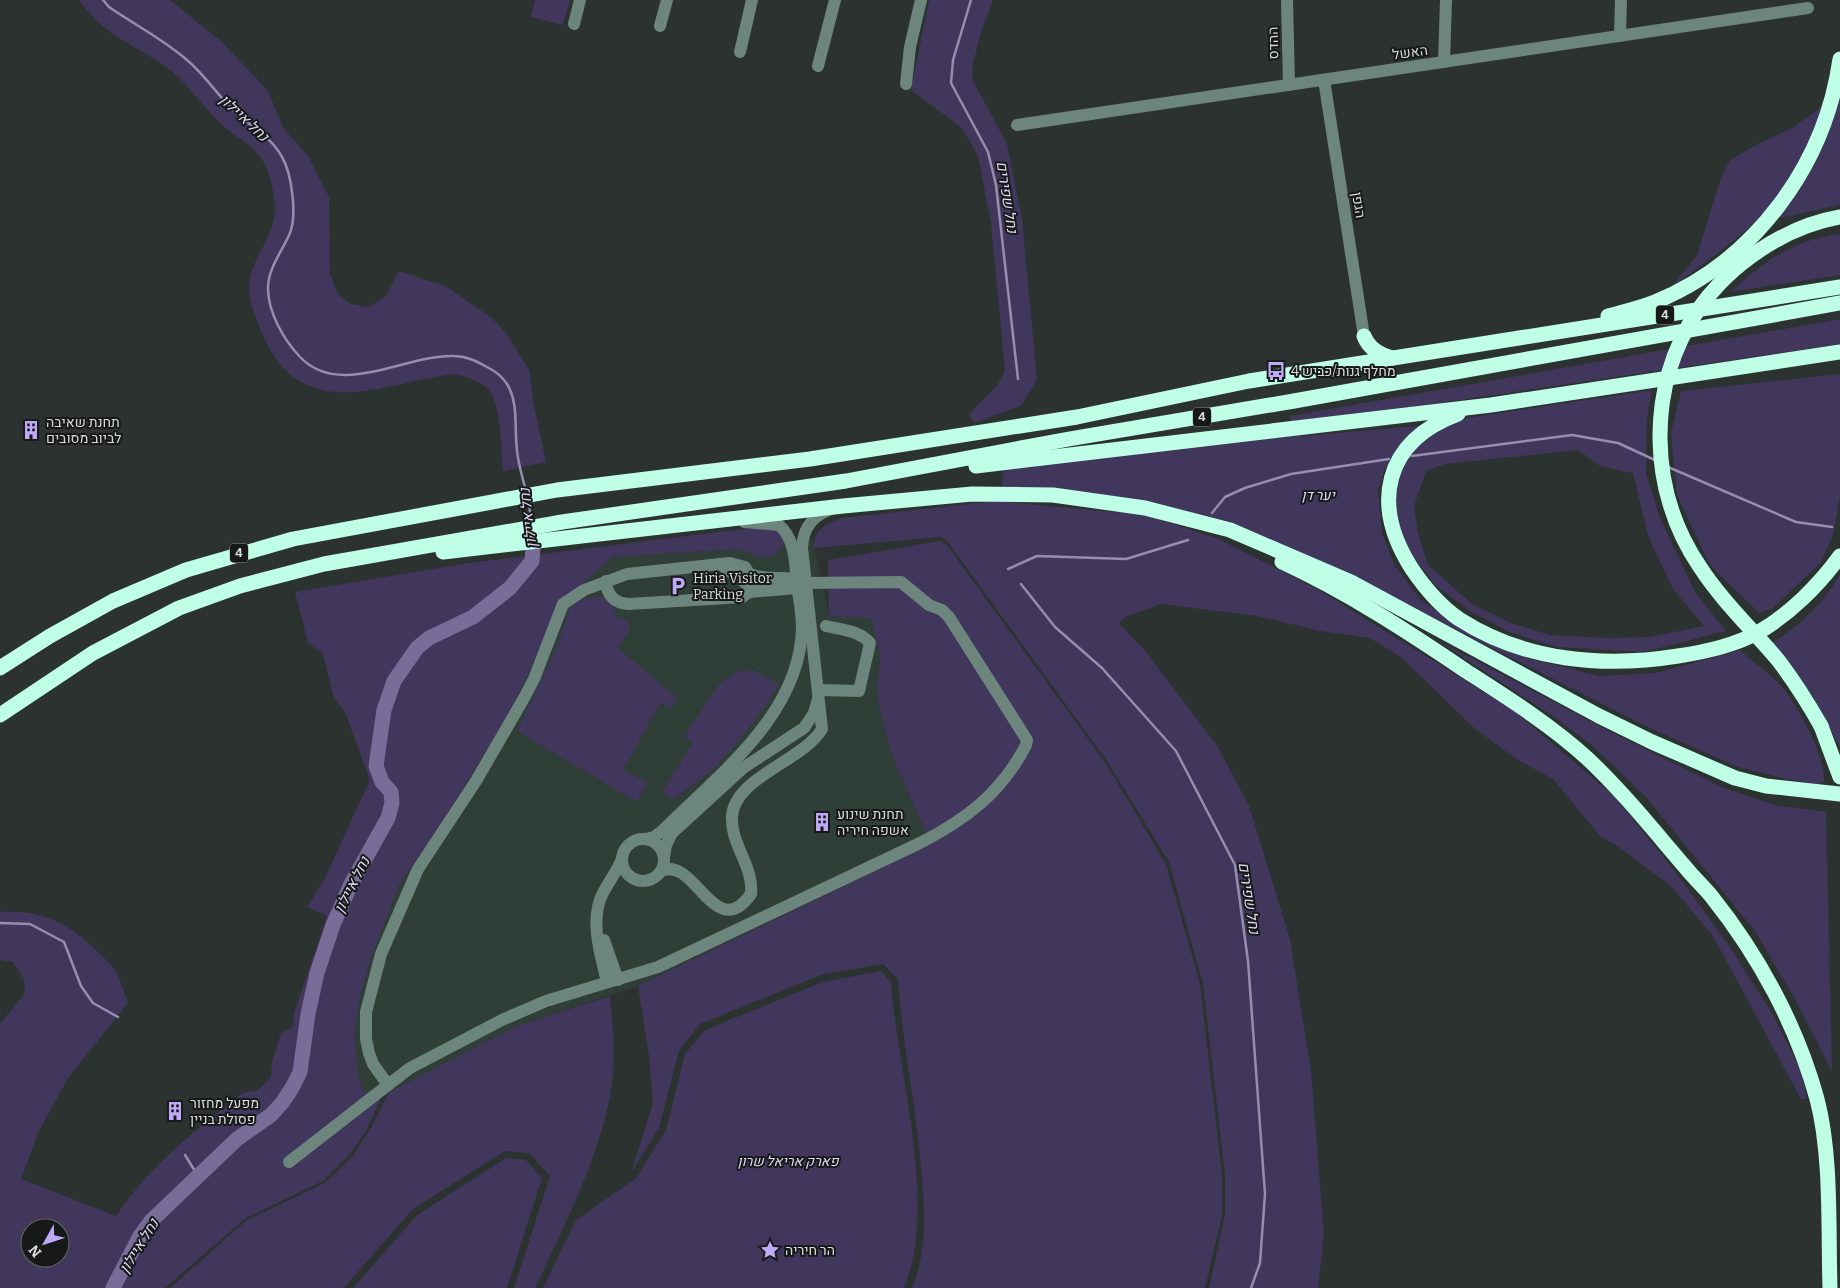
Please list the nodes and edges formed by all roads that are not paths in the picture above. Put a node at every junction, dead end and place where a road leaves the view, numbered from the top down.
1 (580, 0) edge
2 (667, 0) edge
3 (752, 0) edge
4 (835, 0) edge
5 (921, 0) edge
6 (1287, 0) edge
7 (1446, 0) edge
8 (1621, 0) edge
9 (1808, 8) dead end
10 (574, 24) dead end
11 (660, 26) dead end
12 (1620, 36) junction
13 (740, 52) dead end
14 (1840, 59) edge
15 (1444, 62) junction
16 (818, 66) dead end
17 (1324, 80) junction
18 (906, 84) dead end
19 (1289, 85) junction
20 (1017, 125) dead end
21 (1840, 217) edge
22 (1840, 287) edge
23 (1840, 303) edge
24 (1364, 336) junction
25 (1489, 344) junction
26 (1833, 352) edge
27 (1395, 358) junction
28 (1343, 368) junction
29 (1491, 405) junction
30 (846, 481) junction
31 (843, 506) junction
32 (1186, 517) junction
33 (720, 521) junction
34 (506, 538) junction
35 (1840, 556) edge
36 (720, 564) junction
37 (750, 574) junction
38 (606, 581) junction
39 (800, 583) junction
40 (752, 591) junction
41 (826, 626) dead end
42 (0, 668) edge
43 (819, 692) junction
44 (0, 715) edge
45 (1840, 777) edge
46 (1840, 794) edge
47 (644, 839) junction
48 (664, 857) junction
49 (622, 859) junction
50 (661, 871) junction
51 (640, 881) junction
52 (599, 905) junction
53 (612, 981) junction
54 (388, 1085) junction
55 (289, 1162) dead end
56 (1830, 1288) edge

1 - 10 street
2 - 11 street
3 - 13 street
4 - 16 street
5 - 18 street
6 - 19 street, ההדס
7 - 15 street
8 - 12 street
9 - 12 street, האשל
12 - 15 street, האשל
14 - 25 highway
15 - 17 street, האשל
17 - 19 street, האשל
17 - 24 street, הגפן
19 - 20 street, האשל
21 - 45 highway, bridge
22 - 25 highway, 4
23 - 30 highway, 4
24 - 27 highway
24 - 28 highway
25 - 27 highway, 4
26 - 29 highway
27 - 28 highway, 4
28 - 42 highway, 4
29 - 30 highway
29 - 35 highway
30 - 34 highway, 4
31 - 32 highway
31 - 33 highway
31 - 39 street
32 - 46 highway
32 - 56 highway
33 - 34 highway
33 - 39 street
34 - 44 highway, 4
36 - 37 street
36 - 38 street
36 - 40 street
37 - 39 street
37 - 40 street
38 - 40 street
38 - 54 street
39 - 40 street
39 - 43 street
39 - 47 street
39 - 53 street
41 - 43 street
43 - 48 street
43 - 50 street
47 - 48 street
47 - 49 street
48 - 50 street
49 - 51 street
49 - 52 street
50 - 51 street
51 - 52 street
52 - 53 street
53 - 54 street
54 - 55 street

